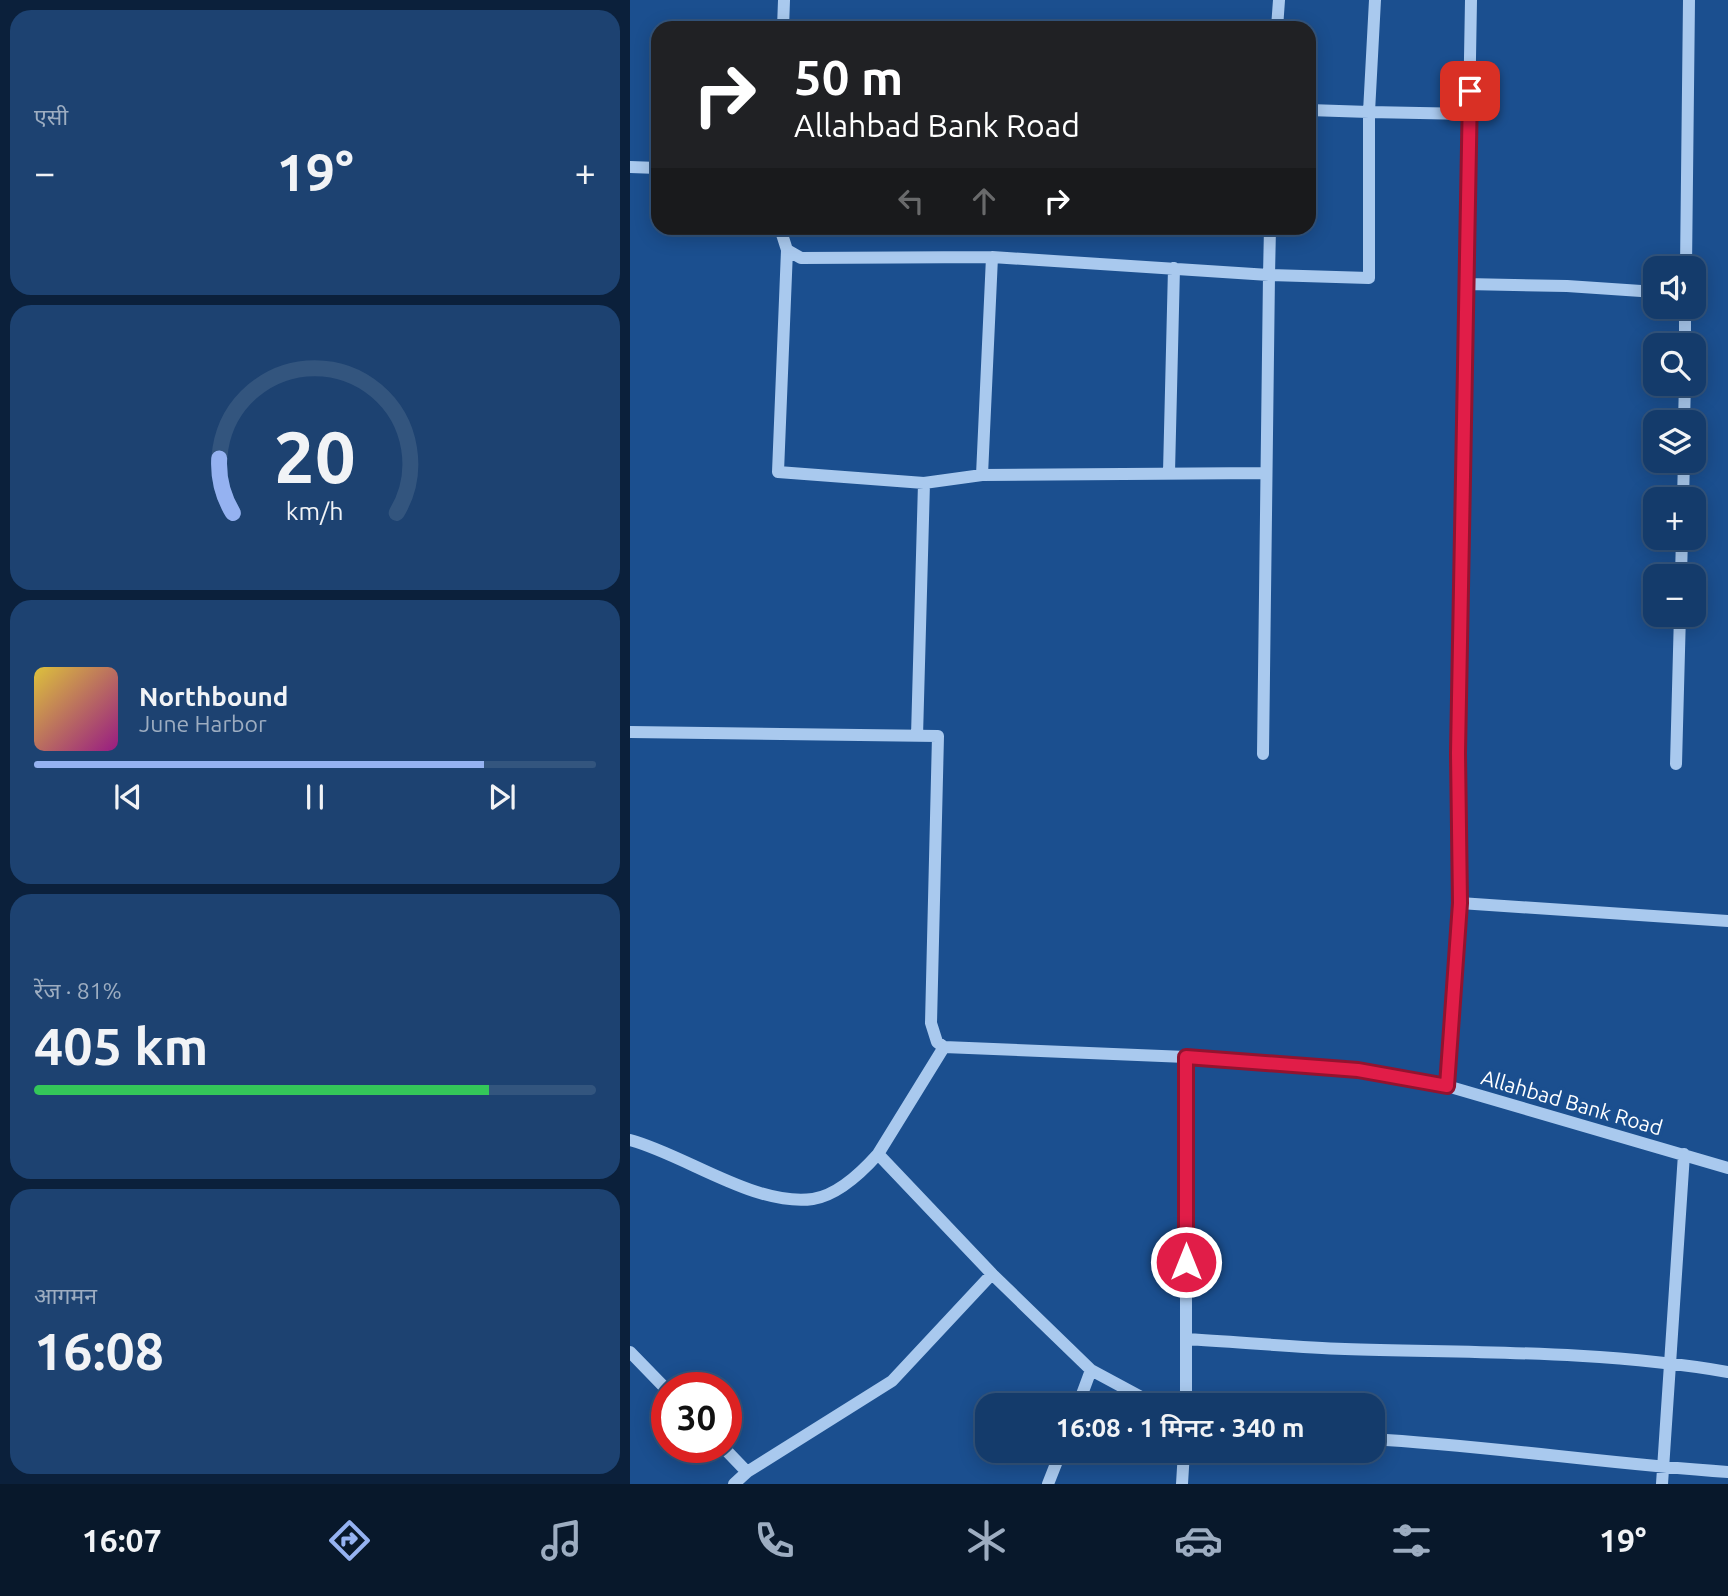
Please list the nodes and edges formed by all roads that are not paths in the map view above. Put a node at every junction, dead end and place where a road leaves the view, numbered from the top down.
1 (784, 0) edge
2 (1279, 0) edge
3 (1375, 0) edge
4 (1471, 0) edge
5 (1689, 0) edge
6 (783, 21) edge
7 (1278, 21) edge
8 (1316, 110) edge
9 (1369, 112) junction
10 (1470, 114) junction
11 (630, 167) edge
12 (651, 168) edge
13 (782, 235) edge
14 (1270, 235) edge
15 (787, 250) junction
16 (1686, 256) edge
17 (992, 257) junction
18 (1174, 268) junction
19 (1269, 275) junction
20 (1466, 284) junction
21 (1643, 291) edge
22 (1169, 472) junction
23 (1266, 473) junction
24 (982, 475) junction
25 (923, 483) junction
26 (1679, 627) edge
27 (630, 732) edge
28 (917, 736) junction
29 (1263, 754) dead end
30 (1675, 764) dead end
31 (1460, 903) junction
32 (1728, 921) edge
33 (944, 1046) junction
34 (1186, 1057) junction
35 (1447, 1086) junction
36 (630, 1140) edge
37 (878, 1154) junction
38 (1684, 1154) junction
39 (1728, 1168) edge
40 (992, 1274) junction
41 (1186, 1339) junction
42 (630, 1352) edge
43 (1670, 1362) junction
44 (1091, 1370) junction
45 (1728, 1372) edge
46 (651, 1374) edge
47 (1082, 1393) edge
48 (1134, 1393) edge
49 (1186, 1393) edge
50 (1385, 1440) edge
51 (738, 1463) edge
52 (1056, 1463) edge
53 (1183, 1463) edge
54 (1663, 1468) junction
55 (747, 1472) junction
56 (1728, 1472) edge
57 (734, 1484) edge
58 (1048, 1484) edge
59 (1182, 1484) edge
60 (1662, 1484) edge

1 - 6 street
2 - 7 street
3 - 9 street
4 - 10 street
5 - 16 street
8 - 9 street
9 - 10 street
9 - 19 street
10 - 20 street
11 - 12 street
13 - 15 street
14 - 19 street
15 - 17 street
15 - 25 street
17 - 18 street
17 - 24 street
18 - 19 street
18 - 22 street
19 - 23 street
20 - 21 street
20 - 31 street
22 - 23 street
22 - 24 street
23 - 29 street
24 - 25 street
25 - 28 street
26 - 30 street
27 - 28 street
28 - 33 street
31 - 32 street
31 - 35 street
33 - 34 street, Allahbad Bank Road
33 - 37 street
34 - 35 street, Allahbad Bank Road
34 - 41 street
35 - 38 street, Allahbad Bank Road
36 - 37 street
37 - 40 street
38 - 39 street, Allahbad Bank Road
38 - 43 street
40 - 44 street
40 - 55 street
41 - 43 street
41 - 49 street
42 - 46 street
43 - 45 street
43 - 54 street
44 - 47 street
44 - 48 street
50 - 54 street
51 - 55 street
52 - 58 street
53 - 59 street
54 - 56 street
54 - 60 street
55 - 57 street

